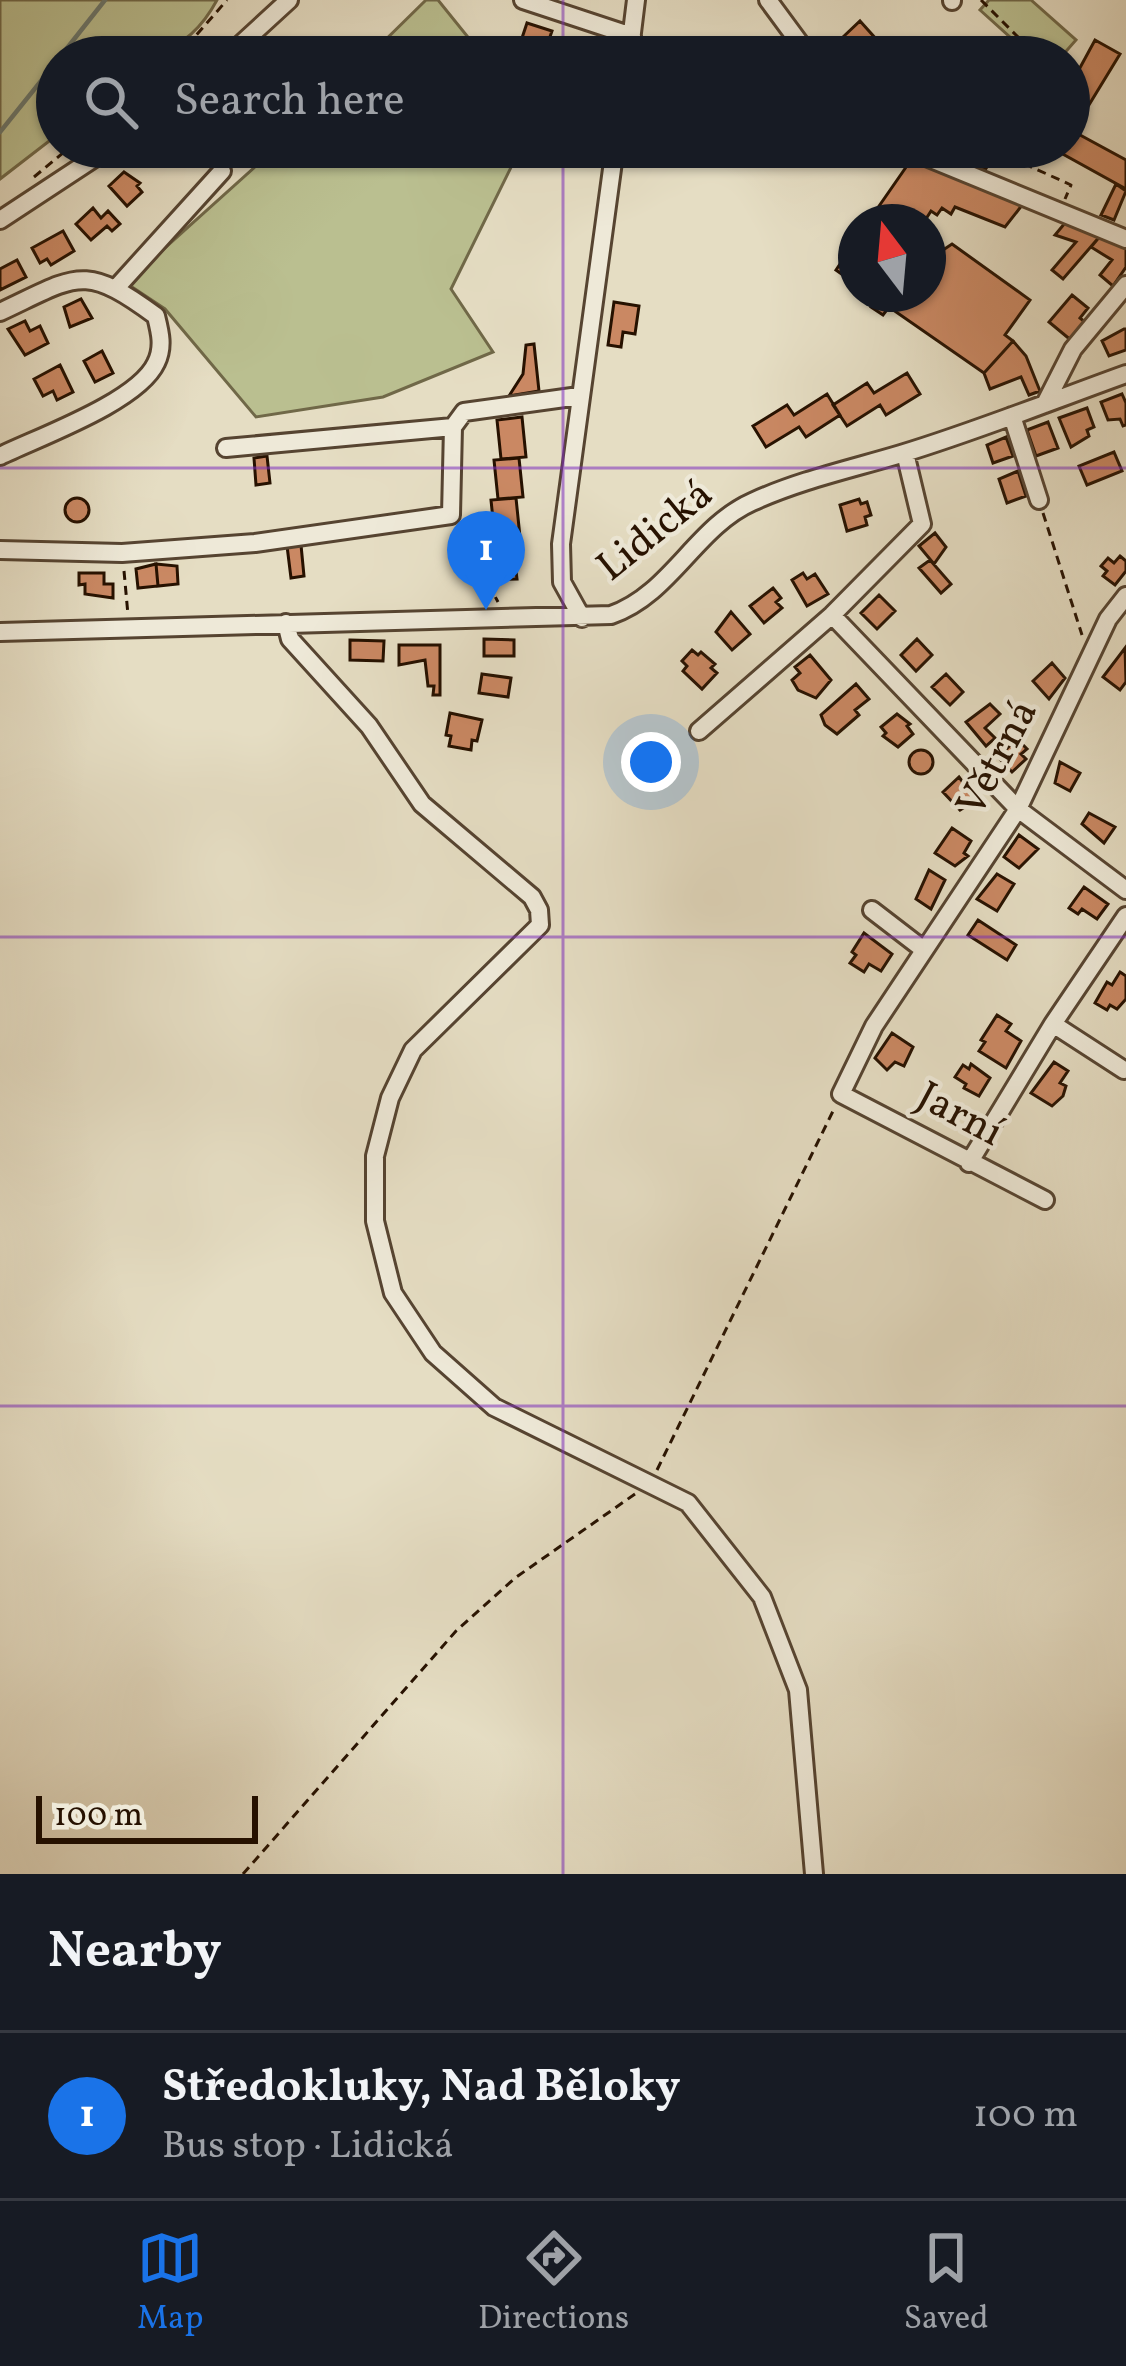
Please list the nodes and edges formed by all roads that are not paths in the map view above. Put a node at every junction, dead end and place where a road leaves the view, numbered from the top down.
1 (290, 0) edge
2 (523, 0) edge
3 (636, 0) edge
4 (768, 0) edge
5 (250, 36) edge
6 (632, 36) joint
7 (795, 36) edge
8 (79, 168) edge
9 (612, 168) edge
10 (953, 168) edge
11 (223, 171) dead end
12 (0, 220) edge
13 (1126, 239) edge
14 (1126, 285) edge
15 (117, 287) junction
16 (0, 313) edge
17 (1126, 374) edge
18 (579, 396) junction
19 (1045, 404) junction
20 (1012, 416) junction
21 (453, 427) junction
22 (226, 448) dead end
23 (905, 453) junction
24 (0, 457) edge
25 (1039, 500) road end
26 (0, 550) edge
27 (1126, 596) edge
28 (832, 615) junction
29 (582, 618) junction
30 (286, 623) junction
31 (0, 632) edge
32 (699, 731) dead end
33 (1018, 809) junction
34 (1126, 890) edge
35 (872, 910) dead end
36 (1126, 916) edge
37 (924, 950) junction
38 (1053, 1024) junction
39 (1124, 1070) edge
40 (841, 1094) joint
41 (970, 1162) junction
42 (1045, 1200) dead end
43 (814, 1874) edge

1 - 5 street
2 - 6 street
3 - 6 street
4 - 7 street
8 - 12 street
9 - 18 street, Lidická
10 - 13 street
11 - 15 street
14 - 19 street
15 - 16 street
15 - 24 street
17 - 19 street, Lidická
18 - 21 street
18 - 29 street, Lidická
19 - 20 street, Lidická
20 - 23 street, Lidická
20 - 25 street
21 - 22 street
21 - 26 street
23 - 28 street
23 - 29 street, Lidická
27 - 33 street, Větrná
28 - 32 street
28 - 33 street
29 - 30 street
30 - 31 street
30 - 43 street
33 - 34 street
33 - 37 street, Větrná
35 - 37 street
36 - 38 street
37 - 40 street, Větrná
38 - 39 street
38 - 41 street
40 - 41 street, Jarní
41 - 42 street, Jarní

